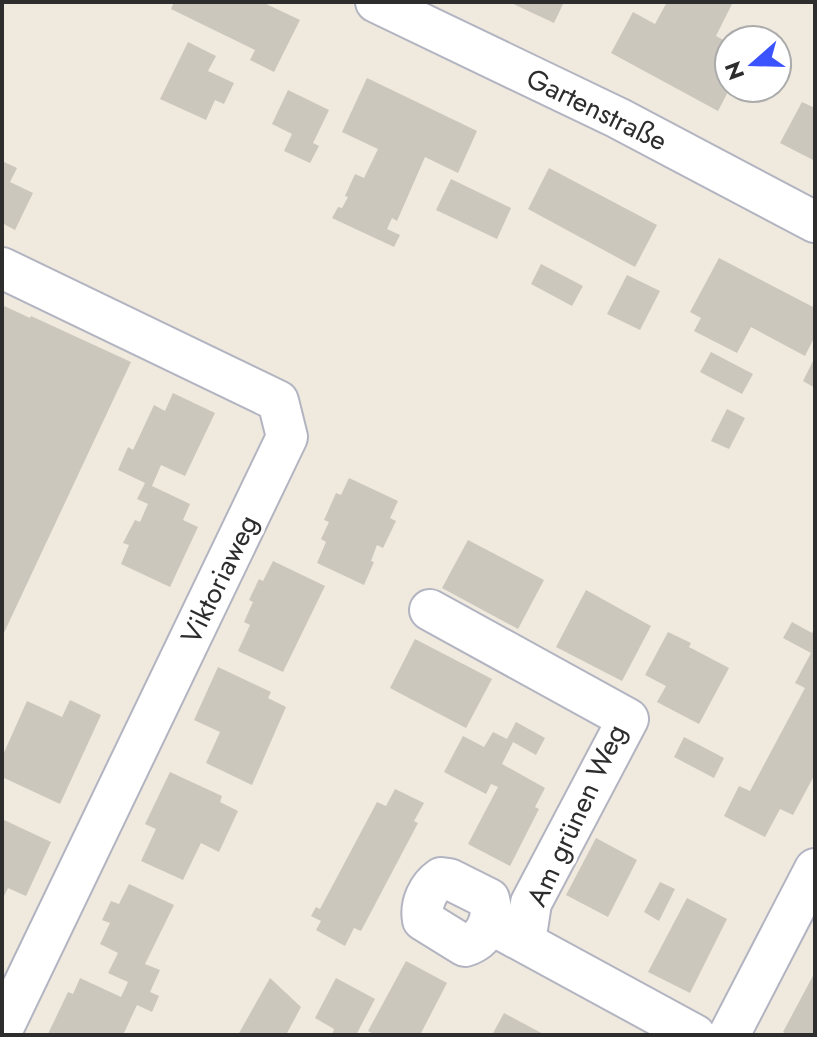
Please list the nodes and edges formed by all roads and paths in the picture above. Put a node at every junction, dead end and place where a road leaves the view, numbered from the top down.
1 (376, 2) edge
2 (815, 222) edge
3 (2, 268) edge
4 (430, 610) dead end
5 (815, 869) edge
6 (489, 923) dead end
7 (525, 942) junction
8 (2, 1030) edge
9 (695, 1035) edge
10 (729, 1035) edge

1 - 2 street, Gartenstraße
3 - 8 street, Viktoriaweg
4 - 7 street, Am grünen Weg
5 - 10 street
6 - 7 street, Am grünen Weg
7 - 9 street, Am grünen Weg

